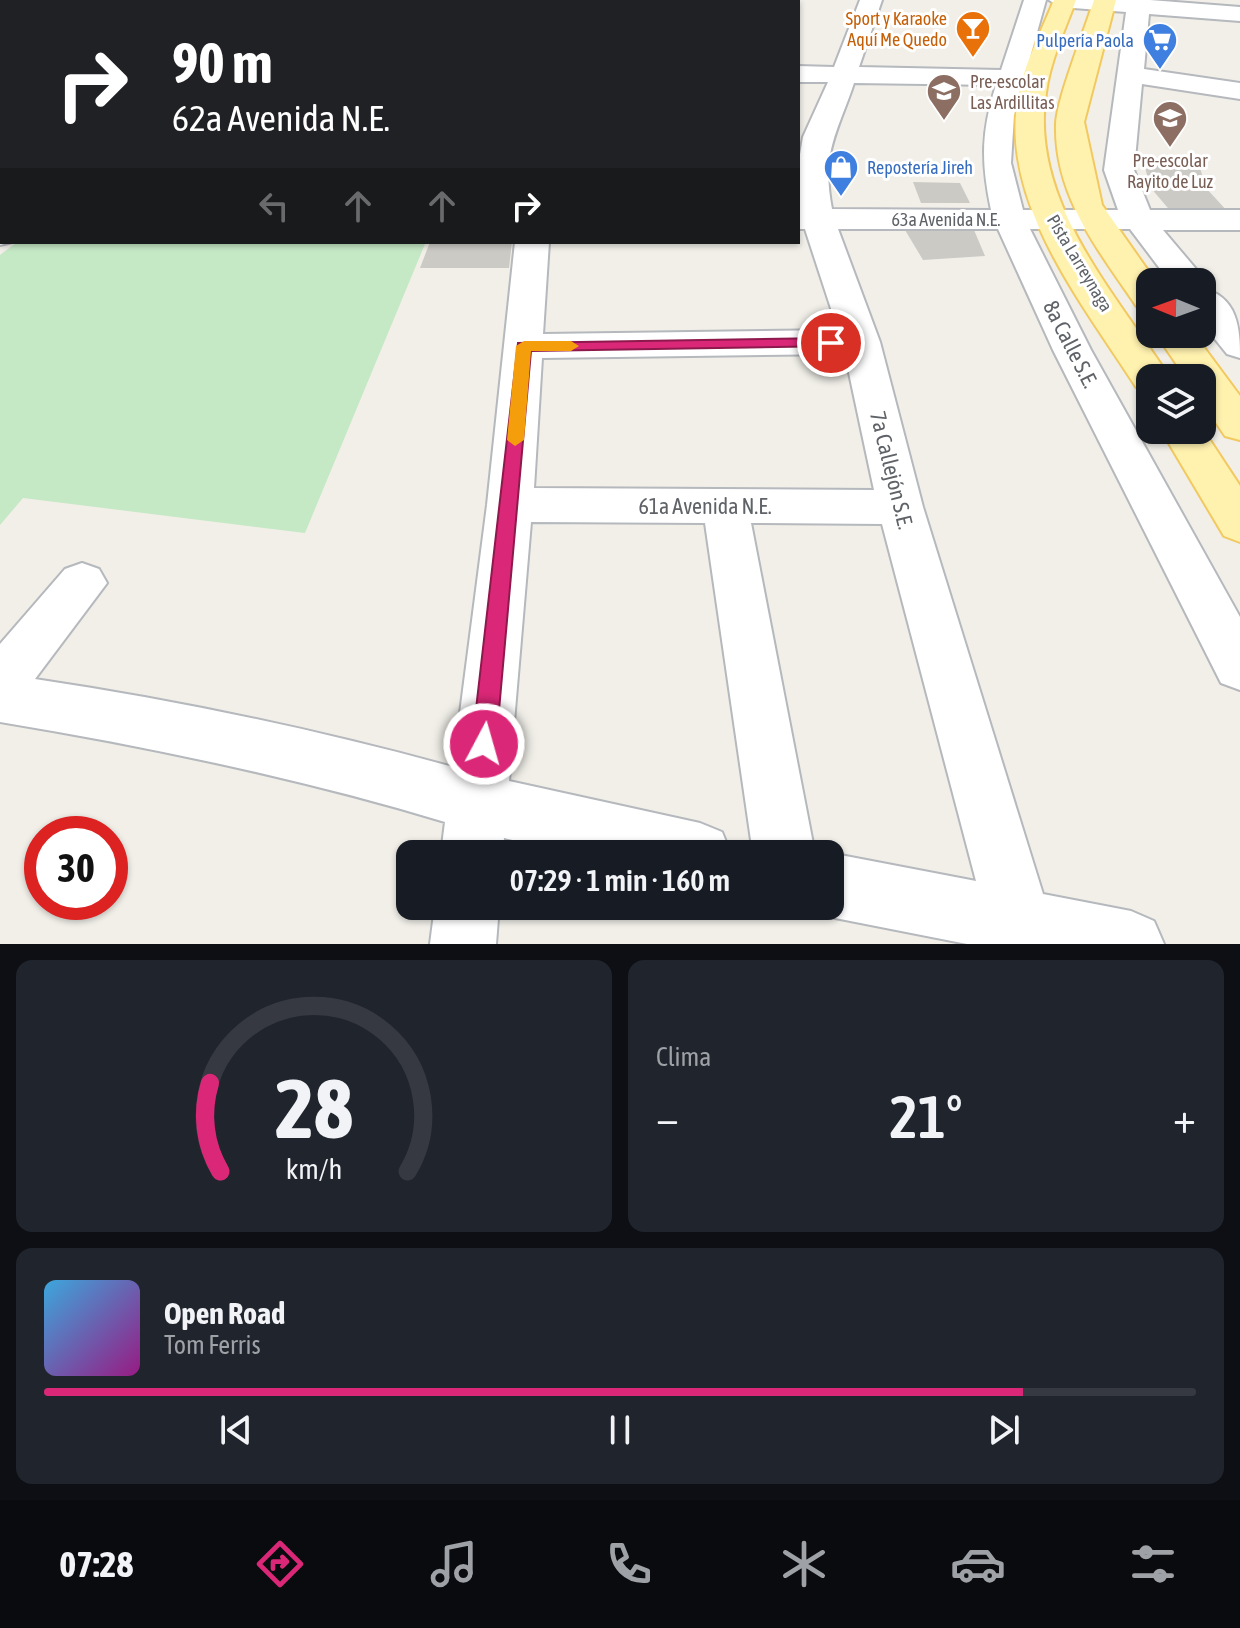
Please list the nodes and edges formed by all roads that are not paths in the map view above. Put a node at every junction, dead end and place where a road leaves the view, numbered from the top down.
1 (871, 0) edge
2 (1035, 0) edge
3 (1063, 0) edge
4 (1104, 3) edge
5 (1139, 4) edge
6 (1240, 14) edge
7 (800, 74) edge
8 (1131, 75) junction
9 (842, 76) junction
10 (1012, 78) junction
11 (1240, 91) edge
12 (808, 137) edge
13 (808, 219) edge
14 (1009, 219) junction
15 (1138, 219) junction
16 (1052, 220) junction
17 (1094, 220) junction
18 (1240, 220) edge
19 (532, 244) edge
20 (1178, 268) edge
21 (1136, 279) edge
22 (1216, 316) edge
23 (861, 342) junction
24 (524, 346) junction
25 (1240, 346) edge
26 (1185, 348) edge
27 (1141, 364) edge
28 (1240, 426) edge
29 (1191, 444) edge
30 (510, 505) junction
31 (725, 506) junction
32 (900, 507) junction
33 (1240, 524) edge
34 (82, 583) dead end
35 (1240, 667) edge
36 (0, 683) edge
37 (0, 698) edge
38 (475, 829) edge
39 (574, 840) edge
40 (782, 840) edge
41 (844, 889) edge
42 (466, 920) edge
43 (1022, 934) edge
44 (463, 944) edge
45 (1131, 944) edge

1 - 9 street, 7a Callejón S.E.
2 - 10 street, 8a Calle S.E.
3 - 4 street
3 - 16 main road, Pista Larreynaga
4 - 5 street
4 - 17 main road, Pista Larreynaga
5 - 6 street
5 - 8 street
7 - 9 street
8 - 11 street
8 - 15 street
9 - 10 street
9 - 12 street, 7a Callejón S.E.
10 - 14 street, 8a Calle S.E.
12 - 13 street, 7a Callejón S.E.
13 - 14 street, 63a Avenida N.E.
13 - 23 street, 7a Callejón S.E.
14 - 16 street, 63a Avenida N.E.
14 - 35 street, 8a Calle S.E.
15 - 17 street, 63a Avenida N.E.
15 - 18 street, 63a Avenida N.E.
15 - 20 street
16 - 17 street, 63a Avenida N.E.
16 - 27 main road, Pista Larreynaga
17 - 21 main road, Pista Larreynaga
19 - 24 street
22 - 25 street
23 - 24 street
23 - 32 street, 7a Callejón S.E.
24 - 30 street
26 - 28 main road
29 - 33 main road
30 - 31 street, 61a Avenida N.E.
30 - 38 street
31 - 32 street, 61a Avenida N.E.
31 - 40 street
32 - 43 street, 7a Callejón S.E.
34 - 36 street
37 - 38 street
38 - 39 street
41 - 43 street
42 - 44 street
43 - 45 street

